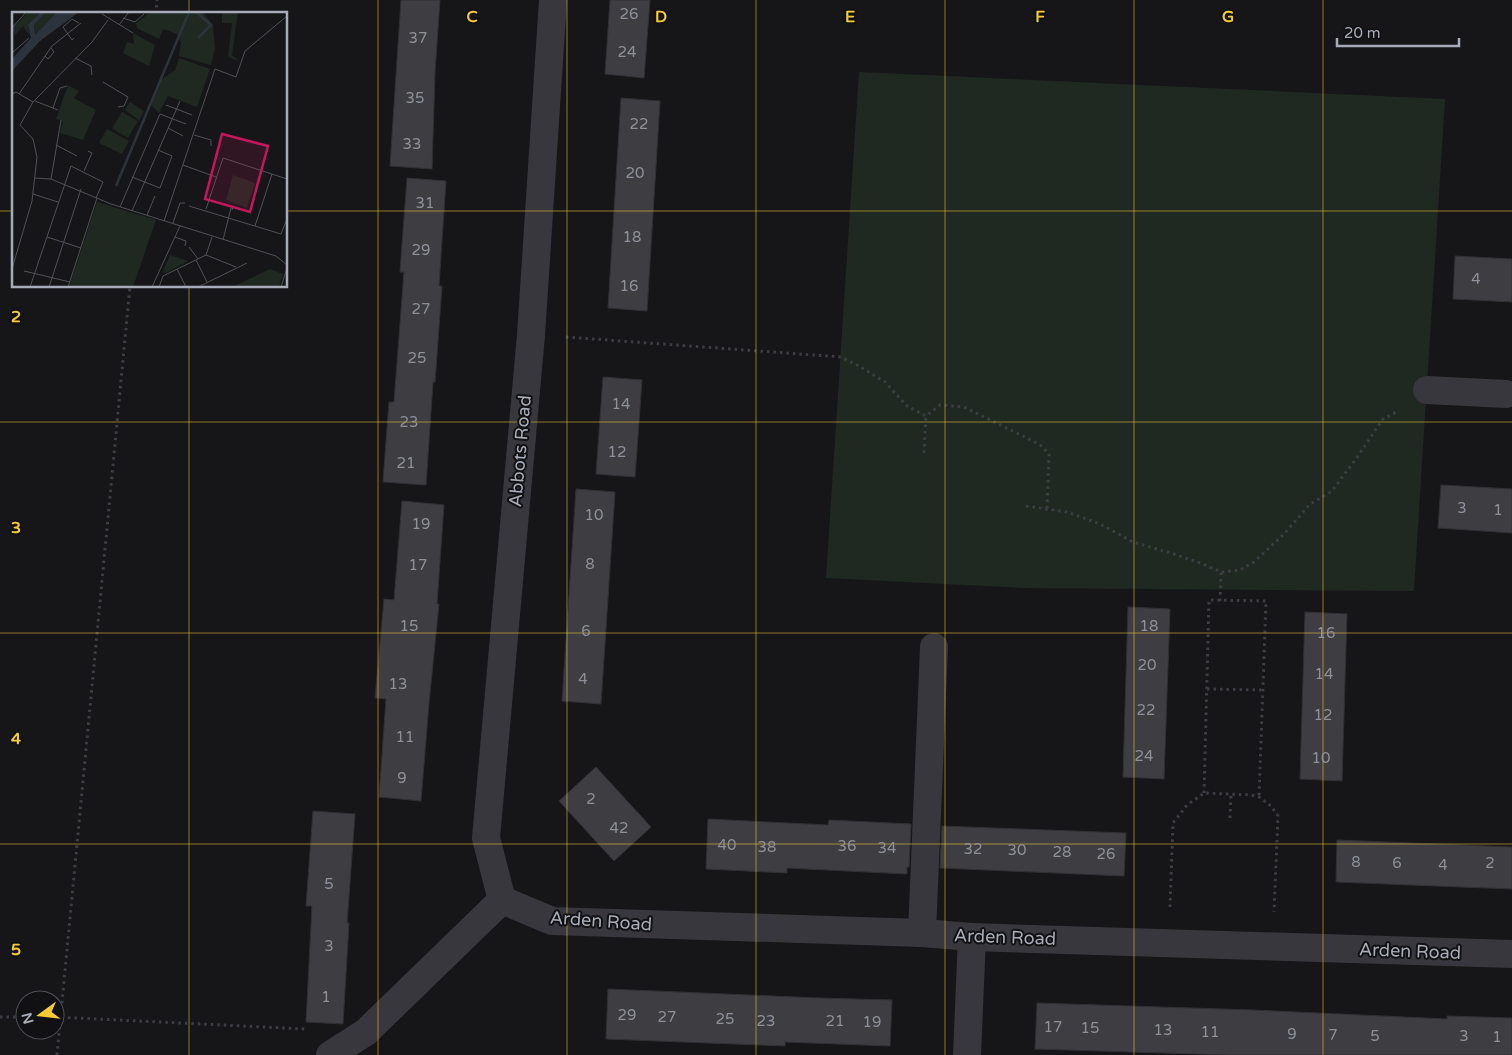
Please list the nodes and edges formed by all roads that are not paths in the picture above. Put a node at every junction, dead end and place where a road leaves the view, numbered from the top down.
1 (553, 0) edge
2 (1431, 390) road end
3 (1510, 396) edge
4 (934, 647) dead end
5 (502, 900) junction
6 (922, 933) junction
7 (972, 937) junction
8 (1512, 954) edge
9 (330, 1055) edge
10 (967, 1055) edge

1 - 5 street, Abbots Road
2 - 3 street
4 - 6 street
5 - 6 street, Arden Road
5 - 9 street
6 - 7 street, Arden Road
7 - 8 street, Arden Road
7 - 10 street

